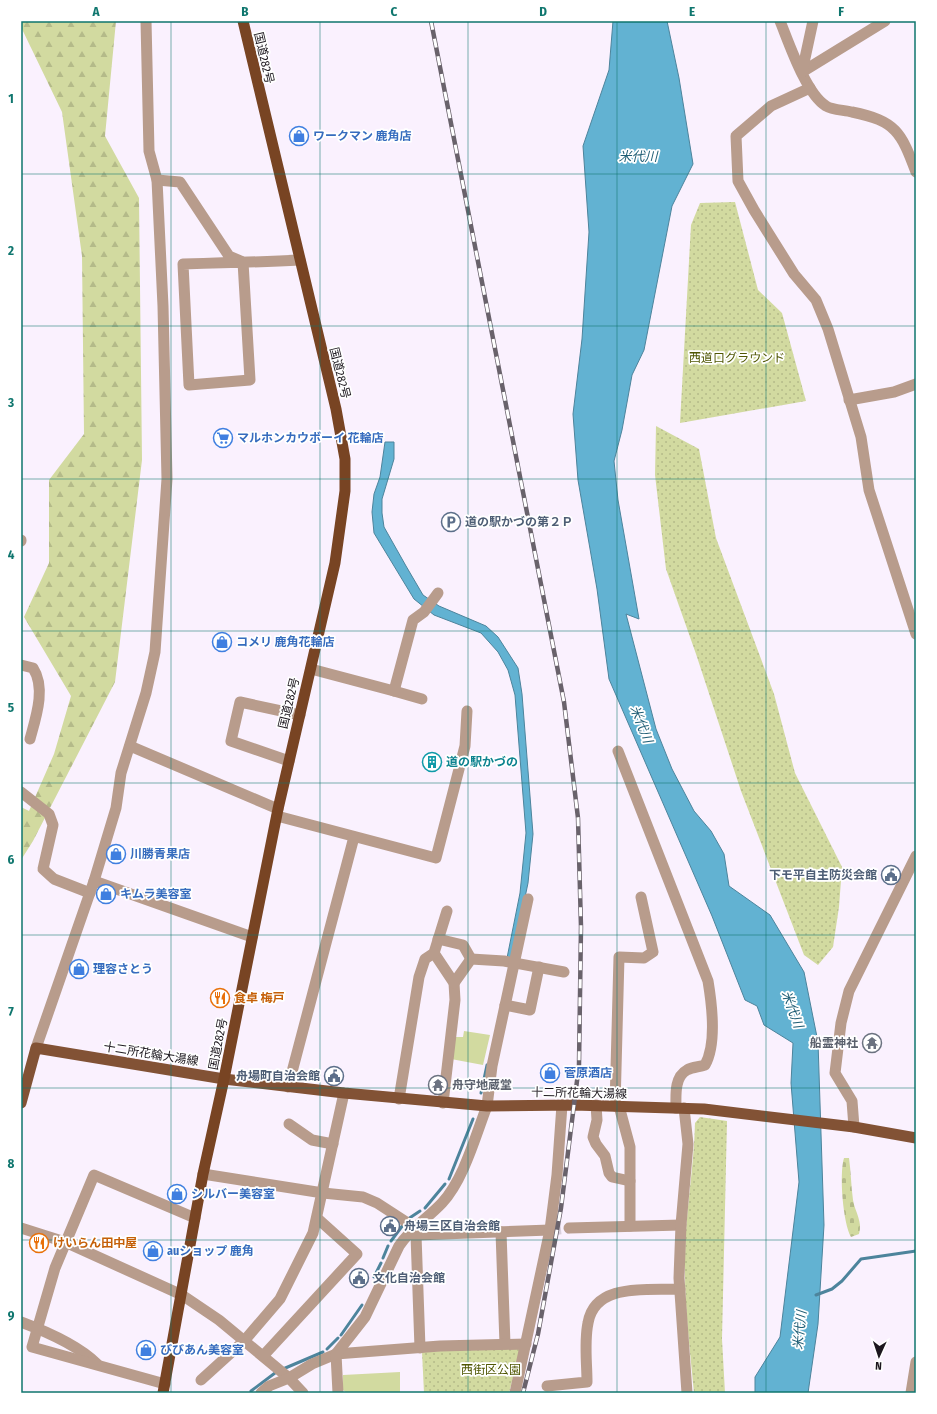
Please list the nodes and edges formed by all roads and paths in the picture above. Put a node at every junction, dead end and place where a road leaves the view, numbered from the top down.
1 (146, 21) edge
2 (242, 21) edge
3 (780, 21) edge
4 (813, 21) edge
5 (885, 21) edge
6 (802, 72) junction
7 (810, 88) junction
8 (916, 172) edge
9 (157, 180) junction
10 (300, 260) junction
11 (243, 262) junction
12 (916, 384) edge
13 (850, 400) junction
14 (436, 596) dead end
15 (916, 634) edge
16 (21, 665) edge
17 (311, 669) junction
18 (394, 691) junction
19 (422, 699) dead end
20 (467, 711) dead end
21 (300, 715) junction
22 (30, 739) dead end
23 (130, 746) junction
24 (618, 751) dead end
25 (289, 761) junction
26 (21, 792) edge
27 (277, 813) junction
28 (354, 837) junction
29 (916, 856) edge
30 (912, 872) edge
31 (94, 881) junction
32 (90, 893) junction
33 (641, 897) dead end
34 (528, 899) dead end
35 (447, 911) dead end
36 (252, 937) junction
37 (438, 939) junction
38 (434, 954) junction
39 (471, 959) junction
40 (509, 962) junction
41 (539, 967) junction
42 (564, 972) dead end
43 (454, 983) junction
44 (505, 1005) junction
45 (36, 1048) junction
46 (224, 1079) junction
47 (288, 1087) junction
48 (344, 1093) junction
49 (398, 1099) junction
50 (21, 1103) edge
51 (442, 1103) junction
52 (562, 1105) junction
53 (596, 1105) junction
54 (487, 1106) junction
55 (617, 1106) junction
56 (680, 1108) junction
57 (289, 1124) dead end
58 (854, 1127) junction
59 (915, 1141) edge
60 (333, 1144) junction
61 (203, 1174) junction
62 (630, 1181) junction
63 (323, 1193) junction
64 (195, 1218) junction
65 (317, 1218) junction
66 (680, 1225) junction
67 (630, 1226) junction
68 (21, 1228) edge
69 (570, 1228) tunnel mouth
70 (550, 1230) junction
71 (415, 1231) junction
72 (501, 1232) junction
73 (66, 1242) junction
74 (680, 1289) junction
75 (182, 1295) junction
76 (21, 1322) edge
77 (38, 1328) junction
78 (244, 1341) junction
79 (505, 1344) junction
80 (526, 1344) junction
81 (420, 1348) junction
82 (336, 1354) junction
83 (263, 1356) junction
84 (916, 1362) edge
85 (99, 1366) junction
86 (289, 1378) junction
87 (201, 1380) dead end
88 (547, 1386) dead end
89 (164, 1388) edge
90 (261, 1393) edge
91 (303, 1393) edge
92 (338, 1393) edge
93 (515, 1393) edge
94 (687, 1393) edge
95 (911, 1393) edge

1 - 9 street
2 - 10 highway, 国道282号
3 - 6 street
4 - 6 street
5 - 6 street
6 - 7 street
7 - 8 street
7 - 13 street
9 - 11 street
9 - 23 street
10 - 11 street
10 - 17 highway, 国道282号
11 - 11 street
12 - 13 street
13 - 15 street
14 - 18 street
16 - 22 street
17 - 18 street
17 - 21 highway, 国道282号
18 - 19 street
20 - 28 street
21 - 25 highway, 国道282号
21 - 25 street
23 - 27 street
23 - 31 street
24 - 56 street
25 - 27 highway, 国道282号
26 - 32 street
27 - 28 street
27 - 36 highway, 国道282号
28 - 47 street
29 - 30 street
30 - 58 street
31 - 32 street
31 - 36 street
32 - 45 street
33 - 55 street
34 - 40 street
35 - 37 street
36 - 46 highway, 国道282号
37 - 38 street
37 - 39 street
38 - 43 street
38 - 49 street
39 - 40 street
39 - 43 street
40 - 41 street
40 - 44 street
41 - 42 street
41 - 44 street
43 - 51 street
44 - 54 street
45 - 46 main road, 十二所花輪大湯線
45 - 50 main road
46 - 47 main road, 十二所花輪大湯線
46 - 61 highway, 国道282号
47 - 48 main road, 十二所花輪大湯線
48 - 49 main road, 十二所花輪大湯線
48 - 60 street
49 - 51 main road, 十二所花輪大湯線
51 - 54 main road, 十二所花輪大湯線
52 - 53 main road, 十二所花輪大湯線
52 - 54 main road, 十二所花輪大湯線
52 - 70 street
53 - 55 main road, 十二所花輪大湯線
53 - 62 street
54 - 71 street
55 - 56 main road, 十二所花輪大湯線
55 - 62 street
56 - 58 main road, 十二所花輪大湯線
56 - 66 street
57 - 60 street
58 - 59 main road, 十二所花輪大湯線
60 - 63 street
61 - 63 street
61 - 64 highway, 国道282号
62 - 67 street
63 - 65 street
63 - 71 street
64 - 73 street
64 - 75 highway, 国道282号
65 - 78 street
65 - 83 street
66 - 67 street
66 - 74 street
67 - 69 street
68 - 73 street
70 - 72 street
70 - 80 street
71 - 72 street
71 - 81 street
71 - 82 street
72 - 79 street
73 - 75 street
73 - 77 street
74 - 88 street
74 - 94 street
75 - 78 street
75 - 89 highway, 国道282号
76 - 77 street
77 - 85 street
77 - 85 street
78 - 83 street
78 - 87 street
79 - 80 street
79 - 81 street
80 - 93 street
81 - 82 street
82 - 86 street
82 - 92 street
83 - 86 street
84 - 95 street
85 - 89 street
86 - 90 street
86 - 91 street

